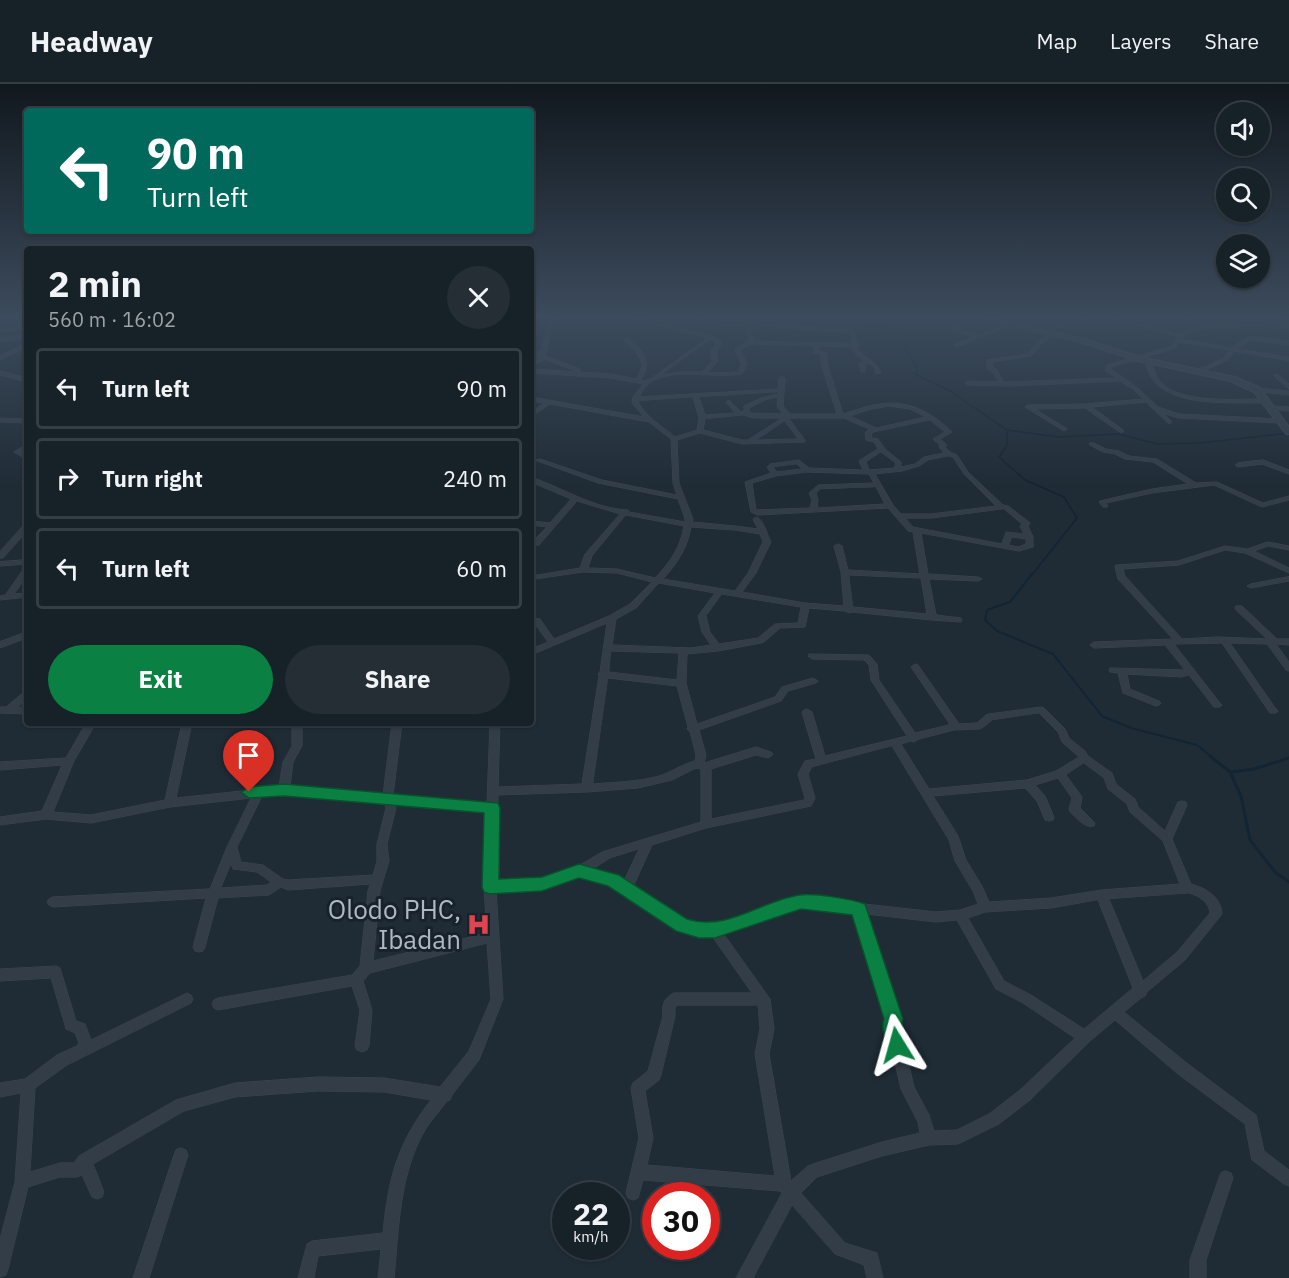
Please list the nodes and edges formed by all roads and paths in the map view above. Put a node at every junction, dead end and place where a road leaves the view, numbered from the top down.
1 (2, 375) edge
2 (597, 375) edge
3 (644, 375) edge
4 (656, 375) edge
5 (682, 375) edge
6 (830, 375) edge
7 (997, 375) edge
8 (1115, 375) edge
9 (1153, 375) edge
10 (1212, 375) edge
11 (1277, 376) dead end
12 (653, 377) junction
13 (782, 378) dead end
14 (24, 379) edge
15 (1122, 379) junction
16 (642, 382) junction
17 (968, 383) dead end
18 (1002, 383) junction
19 (1289, 387) edge
20 (1257, 390) junction
21 (781, 392) junction
22 (1289, 393) edge
23 (696, 396) junction
24 (635, 399) junction
25 (534, 400) edge
26 (1148, 400) junction
27 (1264, 401) junction
28 (729, 402) dead end
29 (548, 403) junction
30 (1086, 406) junction
31 (1155, 408) junction
32 (1270, 408) junction
33 (1289, 409) edge
34 (534, 413) edge
35 (747, 414) junction
36 (843, 416) junction
37 (702, 417) junction
38 (787, 417) junction
39 (931, 418) junction
40 (0, 420) edge
41 (652, 420) junction
42 (1279, 420) junction
43 (1289, 420) edge
44 (24, 421) edge
45 (1169, 422) dead end
46 (1064, 429) dead end
47 (872, 430) junction
48 (700, 431) junction
49 (1121, 431) dead end
50 (1289, 432) edge
51 (674, 439) junction
52 (747, 442) junction
53 (1092, 444) dead end
54 (881, 450) junction
55 (949, 454) junction
56 (538, 460) dead end
57 (1239, 465) dead end
58 (897, 469) junction
59 (869, 471) junction
60 (1289, 472) edge
61 (534, 480) edge
62 (876, 485) junction
63 (1194, 485) junction
64 (682, 498) junction
65 (1289, 498) edge
66 (574, 500) junction
67 (891, 506) junction
68 (1105, 506) dead end
69 (1001, 507) junction
70 (626, 511) junction
71 (813, 511) junction
72 (758, 516) junction
73 (900, 516) junction
74 (534, 523) edge
75 (689, 524) junction
76 (553, 525) junction
77 (748, 529) junction
78 (24, 530) edge
79 (917, 531) junction
80 (764, 533) junction
81 (1029, 537) junction
82 (536, 543) dead end
83 (1005, 544) junction
84 (838, 546) dead end
85 (1289, 548) edge
86 (1247, 551) junction
87 (0, 556) edge
88 (24, 562) edge
89 (0, 564) edge
90 (583, 570) junction
91 (1289, 571) edge
92 (845, 572) junction
93 (24, 574) edge
94 (922, 574) junction
95 (538, 577) dead end
96 (978, 579) dead end
97 (1289, 579) edge
98 (659, 581) junction
99 (1251, 586) dead end
100 (720, 591) junction
101 (737, 594) junction
102 (24, 595) edge
103 (4, 597) edge
104 (805, 605) junction
105 (1239, 608) dead end
106 (849, 611) junction
107 (612, 618) junction
108 (932, 618) junction
109 (958, 620) dead end
110 (534, 621) edge
111 (24, 636) edge
112 (1224, 640) junction
113 (1179, 641) junction
114 (1167, 642) junction
115 (1272, 642) junction
116 (1289, 642) edge
117 (553, 643) junction
118 (0, 645) edge
119 (1094, 645) dead end
120 (607, 648) junction
121 (718, 648) junction
122 (534, 651) edge
123 (683, 651) junction
124 (812, 656) dead end
125 (915, 667) dead end
126 (1289, 668) edge
127 (1190, 672) junction
128 (602, 674) junction
129 (813, 681) dead end
130 (681, 683) junction
131 (24, 696) edge
132 (1156, 703) dead end
133 (1217, 705) dead end
134 (3, 711) edge
135 (24, 711) edge
136 (1273, 711) dead end
137 (807, 712) dead end
138 (89, 726) edge
139 (186, 726) edge
140 (297, 726) edge
141 (397, 726) edge
142 (495, 726) edge
143 (954, 727) junction
144 (692, 729) junction
145 (914, 739) junction
146 (896, 744) junction
147 (768, 754) dead end
148 (1084, 758) junction
149 (69, 761) junction
150 (822, 761) junction
151 (0, 766) edge
152 (702, 766) junction
153 (1060, 774) junction
154 (1027, 784) junction
155 (587, 788) junction
156 (284, 790) junction
157 (492, 791) junction
158 (259, 792) junction
159 (928, 793) junction
160 (388, 797) junction
161 (170, 803) junction
162 (1182, 805) dead end
163 (492, 808) junction
164 (46, 815) junction
165 (1049, 817) dead end
166 (0, 821) edge
167 (1090, 823) dead end
168 (706, 824) junction
169 (1167, 839) junction
170 (647, 844) junction
171 (232, 847) junction
172 (579, 871) junction
173 (378, 879) junction
174 (279, 882) junction
175 (490, 887) junction
176 (1187, 888) junction
177 (626, 889) junction
178 (213, 894) junction
179 (1102, 895) junction
180 (53, 902) dead end
181 (985, 907) junction
182 (859, 909) junction
183 (960, 915) junction
184 (715, 931) junction
185 (494, 936) junction
186 (199, 947) dead end
187 (366, 969) junction
188 (0, 975) edge
189 (356, 980) junction
190 (1141, 992) junction
191 (187, 999) dead end
192 (764, 999) junction
193 (218, 1004) dead end
194 (1116, 1013) junction
195 (1085, 1037) junction
196 (362, 1046) dead end
197 (82, 1051) junction
198 (28, 1085) junction
199 (0, 1090) edge
200 (445, 1095) junction
201 (929, 1138) junction
202 (181, 1155) dead end
203 (84, 1161) junction
204 (638, 1172) junction
205 (1226, 1178) dead end
206 (1289, 1179) edge
207 (22, 1182) junction
208 (787, 1188) junction
209 (97, 1192) dead end
210 (633, 1193) dead end
211 (390, 1240) junction
212 (0, 1269) edge
213 (874, 1271) edge
214 (141, 1278) edge
215 (306, 1278) edge
216 (386, 1278) edge
217 (744, 1278) edge
218 (1198, 1278) edge

1 - 14 street
2 - 16 street
3 - 16 street
4 - 12 street
5 - 12 street
6 - 36 street
7 - 18 street
8 - 15 street
9 - 27 street
10 - 20 street
11 - 19 street
12 - 16 street
13 - 21 street
15 - 18 street
15 - 26 street
16 - 24 street
17 - 18 street
20 - 22 street
20 - 27 street
21 - 23 street
21 - 35 street
21 - 38 street
23 - 24 street
23 - 37 street
24 - 41 street
25 - 29 street
26 - 30 street
26 - 31 street
27 - 32 street
28 - 35 street
29 - 34 street
29 - 41 street
30 - 46 street
30 - 49 street
31 - 42 street
31 - 45 street
32 - 33 street
32 - 42 street
35 - 37 street
35 - 38 street
36 - 38 street
36 - 39 street
36 - 47 street
37 - 48 street
38 - 52 street
38 - 52 street
39 - 47 street
39 - 55 street
40 - 44 street
41 - 51 street
42 - 43 street
42 - 50 street
47 - 54 street
48 - 51 street
48 - 52 street
51 - 64 street
53 - 63 street
54 - 58 street
54 - 59 street
55 - 58 street
55 - 69 street
56 - 64 street
57 - 60 street
58 - 59 street
59 - 62 street
59 - 72 street
61 - 66 street
62 - 67 street
62 - 71 street
63 - 65 street
63 - 68 street
64 - 75 street
66 - 70 street
66 - 76 street
67 - 71 street
67 - 73 street
69 - 73 street
69 - 81 street
70 - 75 street
70 - 90 street
71 - 72 street
72 - 77 street
72 - 80 street
73 - 79 street
74 - 76 street
75 - 77 street
75 - 98 street
76 - 82 street
77 - 80 street
78 - 87 street
79 - 83 street
79 - 94 street
80 - 101 street
81 - 83 street
81 - 83 street
84 - 92 street
85 - 86 street
86 - 91 street
86 - 113 street
88 - 89 street
90 - 95 street
90 - 98 street
92 - 94 street
92 - 106 street
93 - 103 street
94 - 96 street
94 - 108 street
97 - 99 street
98 - 100 street
98 - 107 street
100 - 101 street
100 - 121 street
101 - 104 street
102 - 103 street
104 - 106 street
104 - 121 street
105 - 115 street
106 - 108 street
107 - 117 street
107 - 120 street
108 - 109 street
110 - 117 street
111 - 118 street
112 - 113 street
112 - 115 street
112 - 136 street
113 - 114 street
114 - 119 street
114 - 127 street
115 - 116 street
115 - 126 street
117 - 122 street
120 - 123 street
120 - 128 street
121 - 123 street
123 - 130 street
124 - 145 street
125 - 143 street
127 - 132 street
127 - 133 street
128 - 130 street
128 - 155 street
129 - 144 street
130 - 144 street
131 - 134 street
134 - 135 street
137 - 150 street
138 - 149 street
139 - 161 street
140 - 156 street
141 - 160 street
142 - 157 street
143 - 145 street
143 - 148 street
144 - 152 street
145 - 146 street
146 - 150 street
146 - 159 street
147 - 152 street
148 - 153 street
148 - 169 street
149 - 151 street
149 - 164 street
150 - 168 street
152 - 155 street
152 - 168 street
153 - 154 street
153 - 167 street
154 - 159 street
154 - 165 street
155 - 157 street
156 - 158 street
156 - 160 street
157 - 163 street
158 - 161 street
158 - 171 street
159 - 181 street
160 - 163 street
160 - 173 street
161 - 164 street
162 - 169 street
163 - 175 street
164 - 166 street
168 - 170 street
169 - 176 street
170 - 172 street
170 - 177 street
171 - 174 street
171 - 178 street
172 - 175 street
172 - 177 street
173 - 174 street
173 - 187 street
174 - 178 street
175 - 185 street
176 - 179 street
176 - 190 street
177 - 184 street
178 - 180 street
178 - 186 street
179 - 181 street
179 - 190 street
181 - 183 street
182 - 183 street
182 - 184 street
182 - 201 street
183 - 195 street
184 - 192 street
185 - 187 street
185 - 200 street
187 - 189 street
188 - 197 street
189 - 193 street
189 - 196 street
190 - 194 street
191 - 197 street
192 - 204 street
192 - 208 street
194 - 195 street
194 - 206 street
195 - 201 street
197 - 198 street
198 - 199 street
198 - 207 street
200 - 203 street
200 - 211 street
201 - 208 street
202 - 214 street
203 - 207 street
203 - 209 street
204 - 208 street
204 - 210 street
205 - 218 street
207 - 212 street
208 - 213 street
208 - 217 street
211 - 215 street
211 - 216 street

